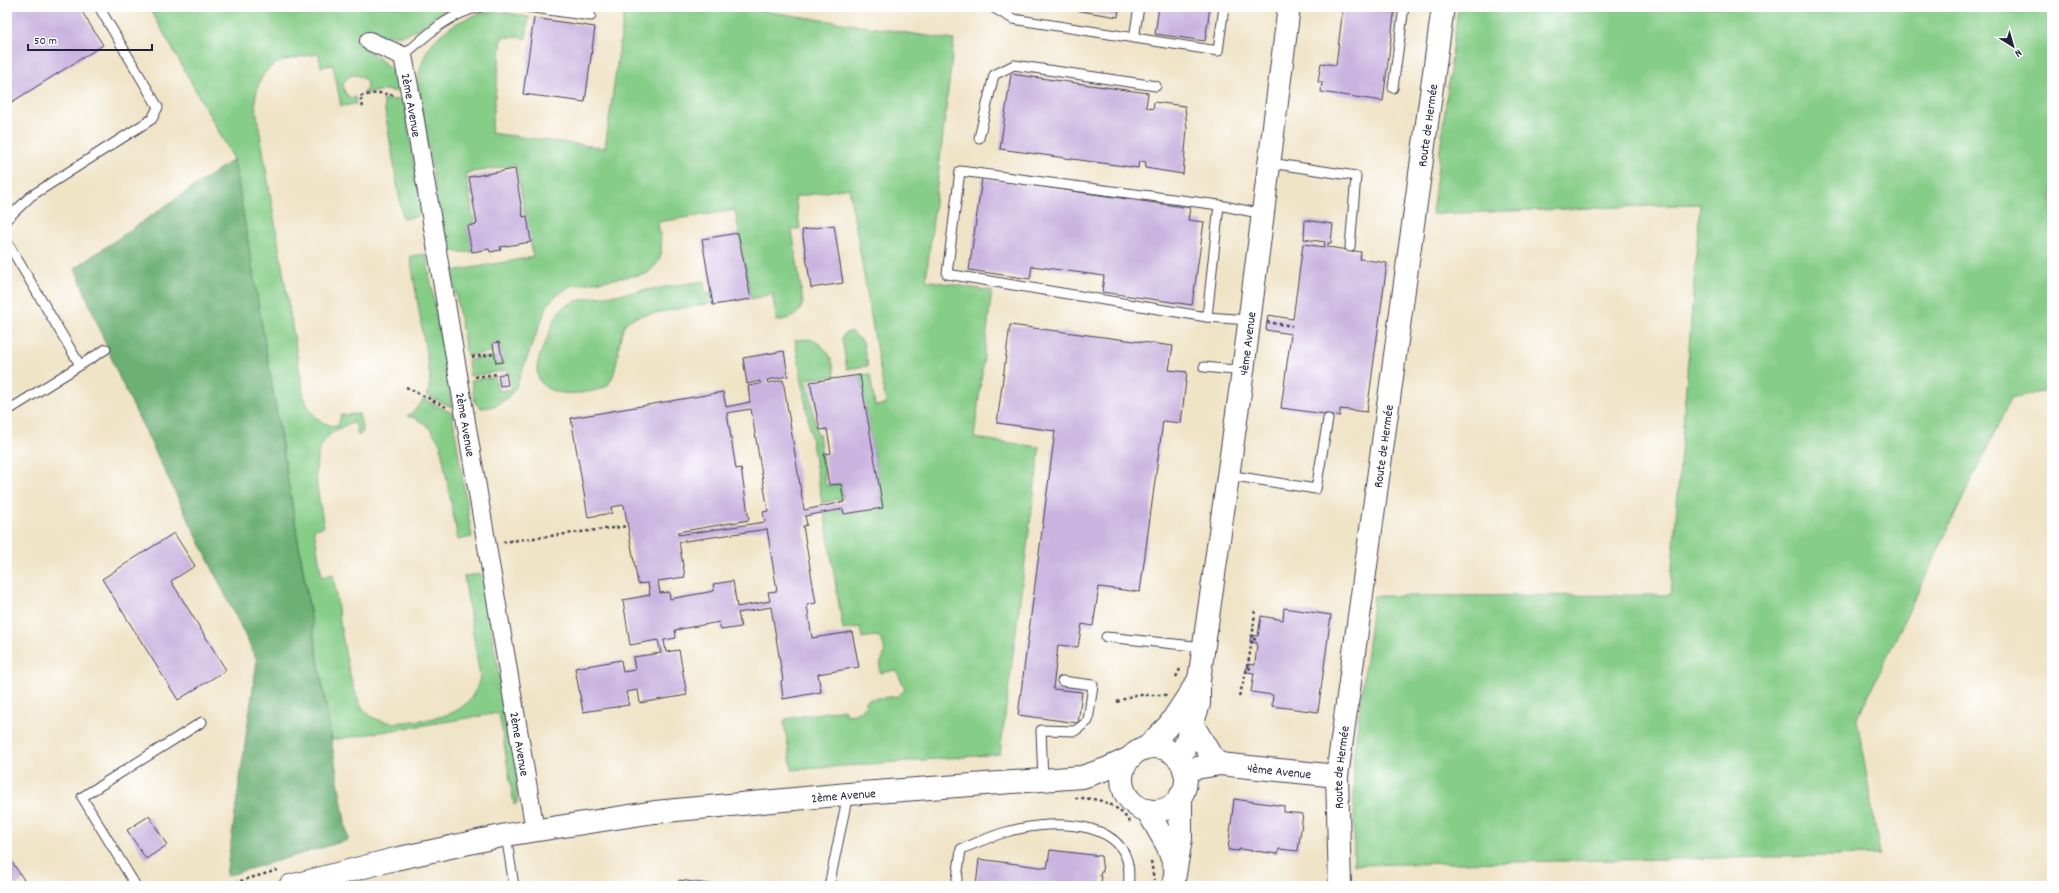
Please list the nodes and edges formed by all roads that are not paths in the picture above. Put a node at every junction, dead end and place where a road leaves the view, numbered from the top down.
1 (99, 7) edge
2 (481, 7) edge
3 (527, 7) edge
4 (992, 7) edge
5 (1139, 7) edge
6 (1224, 7) edge
7 (1289, 7) edge
8 (1443, 7) edge
9 (1405, 9) edge
10 (591, 16) dead end
11 (1134, 38) junction
12 (369, 41) dead end
13 (403, 56) junction
14 (1156, 86) dead end
15 (1393, 88) dead end
16 (979, 138) dead end
17 (1270, 163) junction
18 (1219, 205) junction
19 (1263, 214) junction
20 (7, 219) edge
21 (7, 242) edge
22 (1350, 247) dead end
23 (1207, 317) junction
24 (1249, 320) junction
25 (106, 349) dead end
26 (80, 365) junction
27 (1204, 367) dead end
28 (1243, 371) junction
29 (7, 410) edge
30 (1328, 419) dead end
31 (1228, 475) junction
32 (1106, 637) dead end
33 (1194, 646) junction
34 (1199, 680) junction
35 (1062, 681) dead end
36 (202, 722) dead end
37 (1193, 726) junction
38 (1138, 753) junction
39 (1220, 764) junction
40 (1182, 765) junction
41 (1337, 776) junction
42 (1074, 778) junction
43 (1043, 780) junction
44 (848, 794) junction
45 (1182, 795) junction
46 (1127, 796) junction
47 (1140, 817) junction
48 (535, 830) junction
49 (506, 835) junction
50 (1174, 876) edge
51 (136, 886) edge
52 (290, 886) edge
53 (514, 886) edge
54 (829, 886) edge
55 (956, 886) edge
56 (1128, 886) edge
57 (1340, 886) edge

1 - 20 lane
2 - 13 lane
3 - 10 lane
4 - 11 lane
5 - 11 lane
6 - 11 lane
7 - 17 street, 4ème Avenue
8 - 41 street, Route de Hermée
9 - 15 lane
12 - 13 street, 2ème Avenue
13 - 48 street, 2ème Avenue
14 - 16 lane
17 - 19 street, 4ème Avenue
17 - 22 lane
18 - 19 lane
18 - 23 lane
18 - 23 lane
19 - 24 street, 4ème Avenue
21 - 26 lane
23 - 24 lane
24 - 28 street, 4ème Avenue
25 - 26 lane
26 - 29 lane
27 - 28 lane
28 - 31 street, 4ème Avenue
30 - 31 lane
31 - 33 street, 4ème Avenue
32 - 33 lane
33 - 34 street, 4ème Avenue
34 - 37 street, 4ème Avenue
34 - 38 street, 4ème Avenue
35 - 43 lane
36 - 51 lane
37 - 39 street
37 - 40 street, 4ème Avenue
38 - 40 street
38 - 42 street, 2ème Avenue
38 - 46 street, 4ème Avenue
39 - 40 street, 4ème Avenue
39 - 41 street, 4ème Avenue
40 - 45 street, 4ème Avenue
41 - 57 street, Route de Hermée
42 - 43 street, 2ème Avenue
42 - 46 street, 2ème Avenue
43 - 44 street, 2ème Avenue
44 - 48 street, 2ème Avenue
44 - 54 lane
45 - 47 street
45 - 50 street, 4ème Avenue
46 - 47 street, 4ème Avenue
47 - 50 street, 4ème Avenue
48 - 49 street, 2ème Avenue
49 - 52 street, 2ème Avenue
49 - 53 lane
55 - 56 lane

